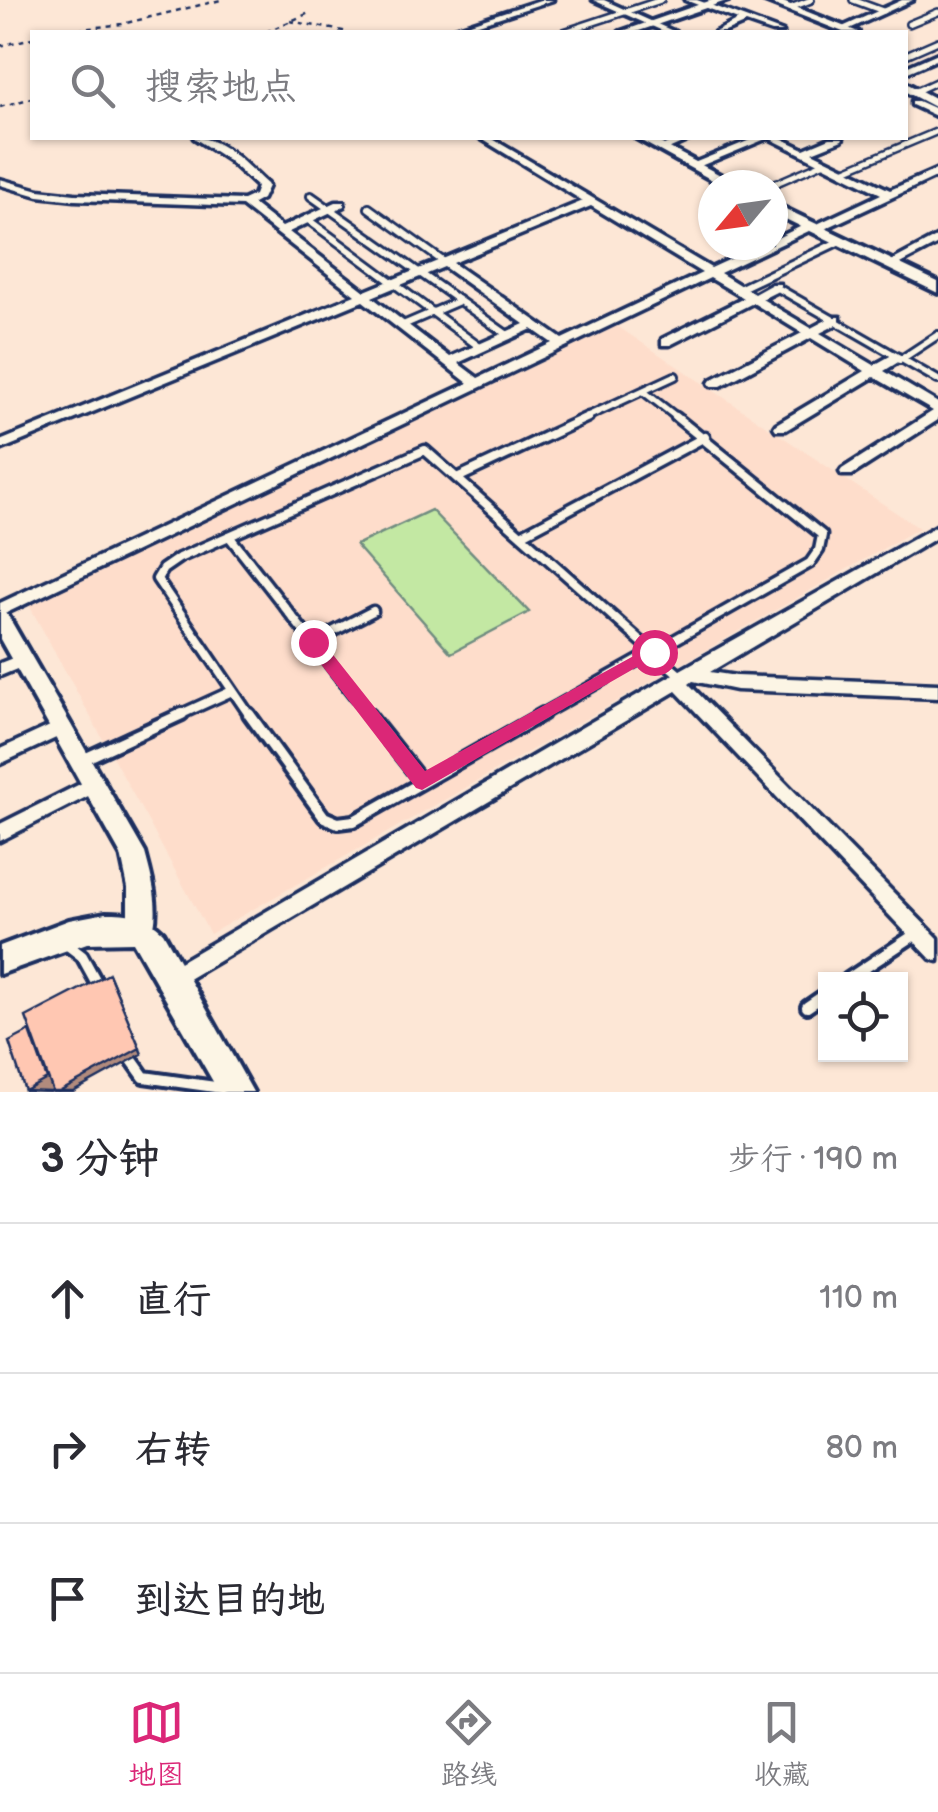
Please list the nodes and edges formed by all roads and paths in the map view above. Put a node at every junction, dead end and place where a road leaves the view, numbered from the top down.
1 (221, 0) edge
2 (549, 0) edge
3 (600, 0) edge
4 (660, 0) edge
5 (688, 0) edge
6 (723, 0) edge
7 (768, 0) edge
8 (811, 0) edge
9 (853, 0) edge
10 (909, 0) edge
11 (704, 6) junction
12 (790, 8) junction
13 (883, 11) junction
14 (938, 12) edge
15 (308, 13) dead end
16 (625, 13) junction
17 (743, 20) junction
18 (290, 22) junction
19 (909, 24) dead end
20 (650, 25) junction
21 (74, 30) edge
22 (271, 30) edge
23 (336, 30) edge
24 (453, 30) edge
25 (570, 30) edge
26 (633, 30) edge
27 (665, 30) edge
28 (723, 30) edge
29 (772, 30) edge
30 (844, 30) edge
31 (848, 30) edge
32 (30, 38) edge
33 (938, 41) edge
34 (0, 46) edge
35 (908, 54) edge
36 (938, 56) edge
37 (908, 69) edge
38 (938, 81) edge
39 (30, 99) edge
40 (917, 100) edge
41 (0, 108) edge
42 (938, 114) edge
43 (938, 131) edge
44 (201, 140) edge
45 (488, 140) edge
46 (646, 140) edge
47 (683, 140) edge
48 (758, 140) edge
49 (778, 140) edge
50 (833, 140) edge
51 (662, 148) junction
52 (804, 152) junction
53 (825, 162) junction
54 (694, 165) junction
55 (704, 170) edge
56 (844, 170) junction
57 (938, 172) edge
58 (788, 178) edge
59 (0, 182) edge
60 (889, 194) junction
61 (311, 196) dead end
62 (245, 202) junction
63 (591, 202) junction
64 (335, 207) junction
65 (369, 208) dead end
66 (788, 214) edge
67 (307, 219) junction
68 (813, 228) junction
69 (282, 231) junction
70 (788, 238) edge
71 (938, 238) edge
72 (840, 241) junction
73 (739, 260) edge
74 (444, 262) junction
75 (890, 265) junction
76 (419, 272) junction
77 (710, 274) junction
78 (393, 283) junction
79 (776, 287) joint
80 (938, 288) edge
81 (737, 290) junction
82 (365, 294) junction
83 (752, 299) junction
84 (459, 300) junction
85 (433, 312) junction
86 (836, 320) junction
87 (403, 325) junction
88 (530, 325) junction
89 (810, 334) junction
90 (938, 335) edge
91 (509, 336) junction
92 (666, 342) dead end
93 (561, 344) junction
94 (481, 348) junction
95 (898, 359) junction
96 (449, 362) junction
97 (874, 371) junction
98 (675, 376) dead end
99 (938, 380) edge
100 (716, 383) dead end
101 (477, 384) junction
102 (642, 391) junction
103 (938, 411) edge
104 (781, 428) dead end
105 (705, 437) junction
106 (0, 446) edge
107 (847, 472) dead end
108 (457, 478) junction
109 (938, 530) edge
110 (521, 535) junction
111 (229, 536) junction
112 (0, 610) edge
113 (373, 612) dead end
114 (0, 620) edge
115 (313, 642) junction
116 (654, 652) junction
117 (23, 660) junction
118 (0, 670) edge
119 (682, 677) junction
120 (232, 692) junction
121 (938, 692) edge
122 (63, 727) junction
123 (0, 757) edge
124 (82, 760) junction
125 (422, 782) junction
126 (96, 784) junction
127 (0, 833) edge
128 (141, 930) junction
129 (918, 932) junction
130 (56, 939) junction
131 (938, 952) edge
132 (0, 960) edge
133 (860, 972) edge
134 (173, 977) junction
135 (99, 987) edge
136 (818, 999) edge
137 (808, 1006) dead end
138 (132, 1060) edge
139 (236, 1091) edge

1 - 21 path
2 - 24 street
3 - 16 street
4 - 16 lane
5 - 11 street
6 - 11 street
7 - 12 street
8 - 12 lane
9 - 13 lane
10 - 13 street
11 - 17 street
11 - 20 street
12 - 30 street
13 - 31 street
14 - 19 lane
15 - 18 path
16 - 20 street
16 - 25 lane
17 - 28 street
17 - 29 street
18 - 22 path
18 - 23 path
20 - 26 street
20 - 27 street
32 - 34 path
33 - 35 lane
36 - 37 street
38 - 40 lane
39 - 41 path
40 - 42 street
43 - 56 lane
44 - 62 street
45 - 63 street
46 - 51 street
47 - 51 street
48 - 54 street
49 - 52 street
50 - 52 street
51 - 54 street
52 - 53 street
53 - 56 street
53 - 58 lane
54 - 55 street
56 - 60 street
57 - 60 street
59 - 62 street
60 - 68 street
61 - 64 lane
62 - 69 street
63 - 74 street
63 - 77 street
64 - 67 street
64 - 76 lane
65 - 74 lane
66 - 68 street
67 - 69 street
67 - 78 lane
68 - 70 street
68 - 72 street
69 - 82 street
71 - 75 street
72 - 75 street
72 - 81 lane
73 - 77 street
74 - 76 street
74 - 88 street
75 - 80 street
76 - 78 street
76 - 84 lane
77 - 81 street
77 - 93 street
78 - 82 street
78 - 85 lane
79 - 83 street
79 - 86 lane
81 - 83 street
82 - 87 street
82 - 106 street
83 - 89 street
83 - 92 street
84 - 85 lane
84 - 91 lane
85 - 87 lane
85 - 94 lane
86 - 89 street
86 - 95 lane
87 - 96 street
88 - 91 street
88 - 93 street
89 - 97 street
89 - 100 street
90 - 95 lane
91 - 94 street
93 - 101 street
94 - 96 street
95 - 97 street
95 - 99 lane
96 - 101 street
97 - 103 street
97 - 104 street
98 - 102 lane
101 - 112 street
102 - 105 lane
102 - 108 lane
103 - 107 street
105 - 110 lane
105 - 116 lane
108 - 110 lane
108 - 111 lane
109 - 119 street
110 - 116 lane
111 - 115 lane
111 - 120 lane
113 - 115 lane
114 - 117 street
115 - 125 lane
116 - 119 lane
116 - 125 lane
117 - 118 street
117 - 122 street
119 - 121 street
119 - 129 street
119 - 134 street
120 - 124 lane
120 - 125 lane
122 - 123 street
122 - 124 street
124 - 126 street
126 - 127 street
126 - 128 street
128 - 130 main road
128 - 134 main road
129 - 131 street
129 - 133 lane
130 - 132 main road
130 - 135 lane
134 - 139 main road
136 - 137 lane
138 - 139 lane

